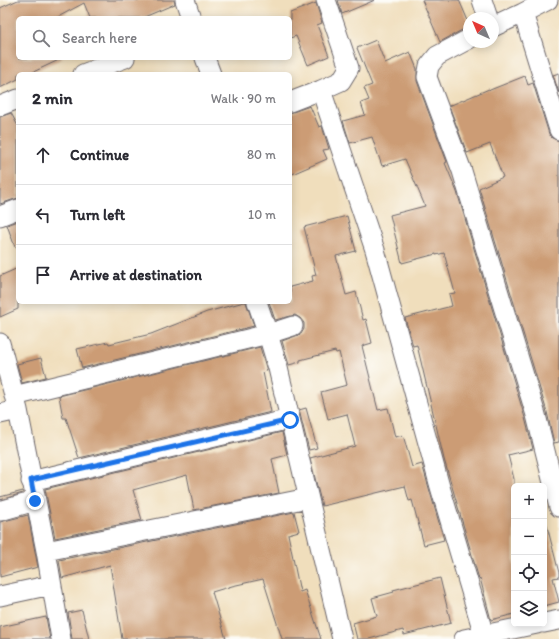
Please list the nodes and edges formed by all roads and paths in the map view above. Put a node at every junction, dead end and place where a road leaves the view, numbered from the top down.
1 (185, 0) edge
2 (326, 0) edge
3 (482, 0) edge
4 (548, 0) edge
5 (486, 12) edge
6 (523, 12) junction
7 (190, 16) edge
8 (499, 24) edge
9 (463, 43) edge
10 (120, 60) edge
11 (206, 60) edge
12 (88, 72) edge
13 (210, 72) edge
14 (321, 90) junction
15 (16, 100) edge
16 (292, 101) edge
17 (0, 106) edge
18 (559, 130) edge
19 (16, 210) edge
20 (0, 216) edge
21 (258, 304) edge
22 (293, 326) dead end
23 (268, 334) junction
24 (0, 343) edge
25 (16, 403) junction
26 (0, 414) edge
27 (290, 420) junction
28 (31, 480) junction
29 (308, 498) junction
30 (35, 501) junction
31 (559, 507) edge
32 (0, 511) edge
33 (46, 551) junction
34 (51, 585) junction
35 (0, 596) edge
36 (523, 627) edge
37 (484, 635) junction
38 (61, 639) edge
39 (342, 639) edge
40 (464, 639) edge

1 - 7 street
2 - 14 street
3 - 5 street
4 - 6 street
6 - 8 street
6 - 18 street
9 - 31 street
10 - 12 street
11 - 13 street
14 - 16 street
14 - 37 street
15 - 17 street
19 - 20 street
21 - 23 street
22 - 23 street
23 - 25 street
23 - 27 street
24 - 25 street
25 - 26 street
25 - 28 street
27 - 28 street
27 - 29 street
28 - 30 street
29 - 33 street
29 - 39 street
30 - 32 street
30 - 33 street
33 - 34 street
34 - 35 street
34 - 38 street
36 - 37 street
37 - 40 street

